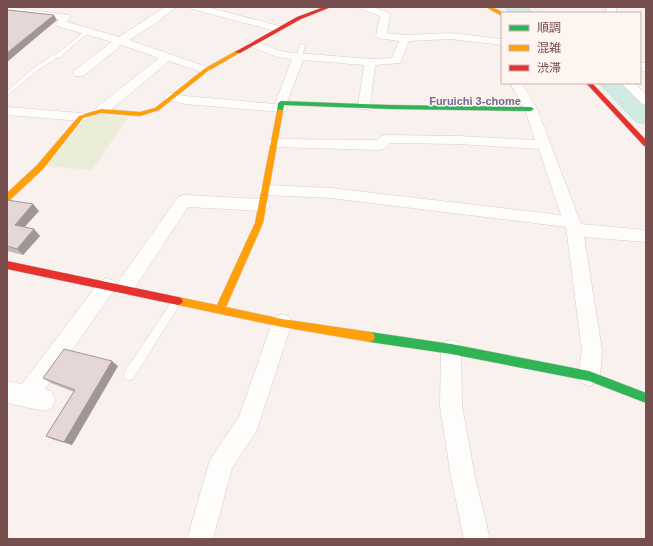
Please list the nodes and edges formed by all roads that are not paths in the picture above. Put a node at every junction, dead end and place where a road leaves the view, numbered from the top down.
1 (45, 7) edge
2 (171, 7) edge
3 (195, 7) edge
4 (329, 7) edge
5 (364, 7) edge
6 (488, 7) edge
7 (9, 12) edge
8 (35, 14) junction
9 (501, 14) edge
10 (279, 29) junction
11 (87, 31) junction
12 (405, 38) junction
13 (120, 41) junction
14 (501, 42) edge
15 (253, 44) junction
16 (301, 51) junction
17 (167, 57) junction
18 (370, 62) junction
19 (206, 70) junction
20 (79, 73) dead end
21 (517, 84) edge
22 (590, 84) edge
23 (628, 84) edge
24 (7, 94) edge
25 (171, 97) junction
26 (646, 101) edge
27 (281, 106) junction
28 (364, 106) junction
29 (531, 109) junction
30 (7, 111) edge
31 (101, 111) junction
32 (81, 117) junction
33 (274, 142) junction
34 (646, 144) edge
35 (544, 145) junction
36 (264, 197) junction
37 (7, 198) edge
38 (574, 226) junction
39 (646, 236) edge
40 (7, 265) edge
41 (115, 287) junction
42 (178, 300) junction
43 (220, 309) junction
44 (282, 323) junction
45 (451, 349) junction
46 (129, 375) dead end
47 (589, 376) junction
48 (26, 396) edge
49 (646, 398) edge
50 (200, 539) edge
51 (477, 539) edge

1 - 8 street
2 - 13 street
3 - 10 street
4 - 10 main road
5 - 12 street
6 - 9 main road
7 - 8 street
8 - 11 street
10 - 15 main road
11 - 13 street
11 - 24 lane
12 - 14 street
12 - 18 street
13 - 17 street
13 - 20 street
15 - 16 street
15 - 19 main road
16 - 18 street
16 - 27 street
17 - 19 street
17 - 31 street
18 - 28 street
19 - 25 main road
21 - 29 street
22 - 34 main road
23 - 26 street
25 - 27 street
25 - 31 main road
27 - 28 main road
27 - 33 main road
28 - 29 main road
29 - 35 street
30 - 32 street
31 - 32 main road
32 - 37 main road
33 - 35 street
33 - 36 main road
35 - 38 street
36 - 38 street
36 - 41 street
36 - 43 main road
38 - 39 street
38 - 47 street
40 - 41 main road
41 - 42 main road
41 - 48 street
42 - 43 main road
42 - 46 lane
43 - 44 main road
44 - 45 main road
44 - 50 street
45 - 47 main road
45 - 51 street
47 - 49 main road

